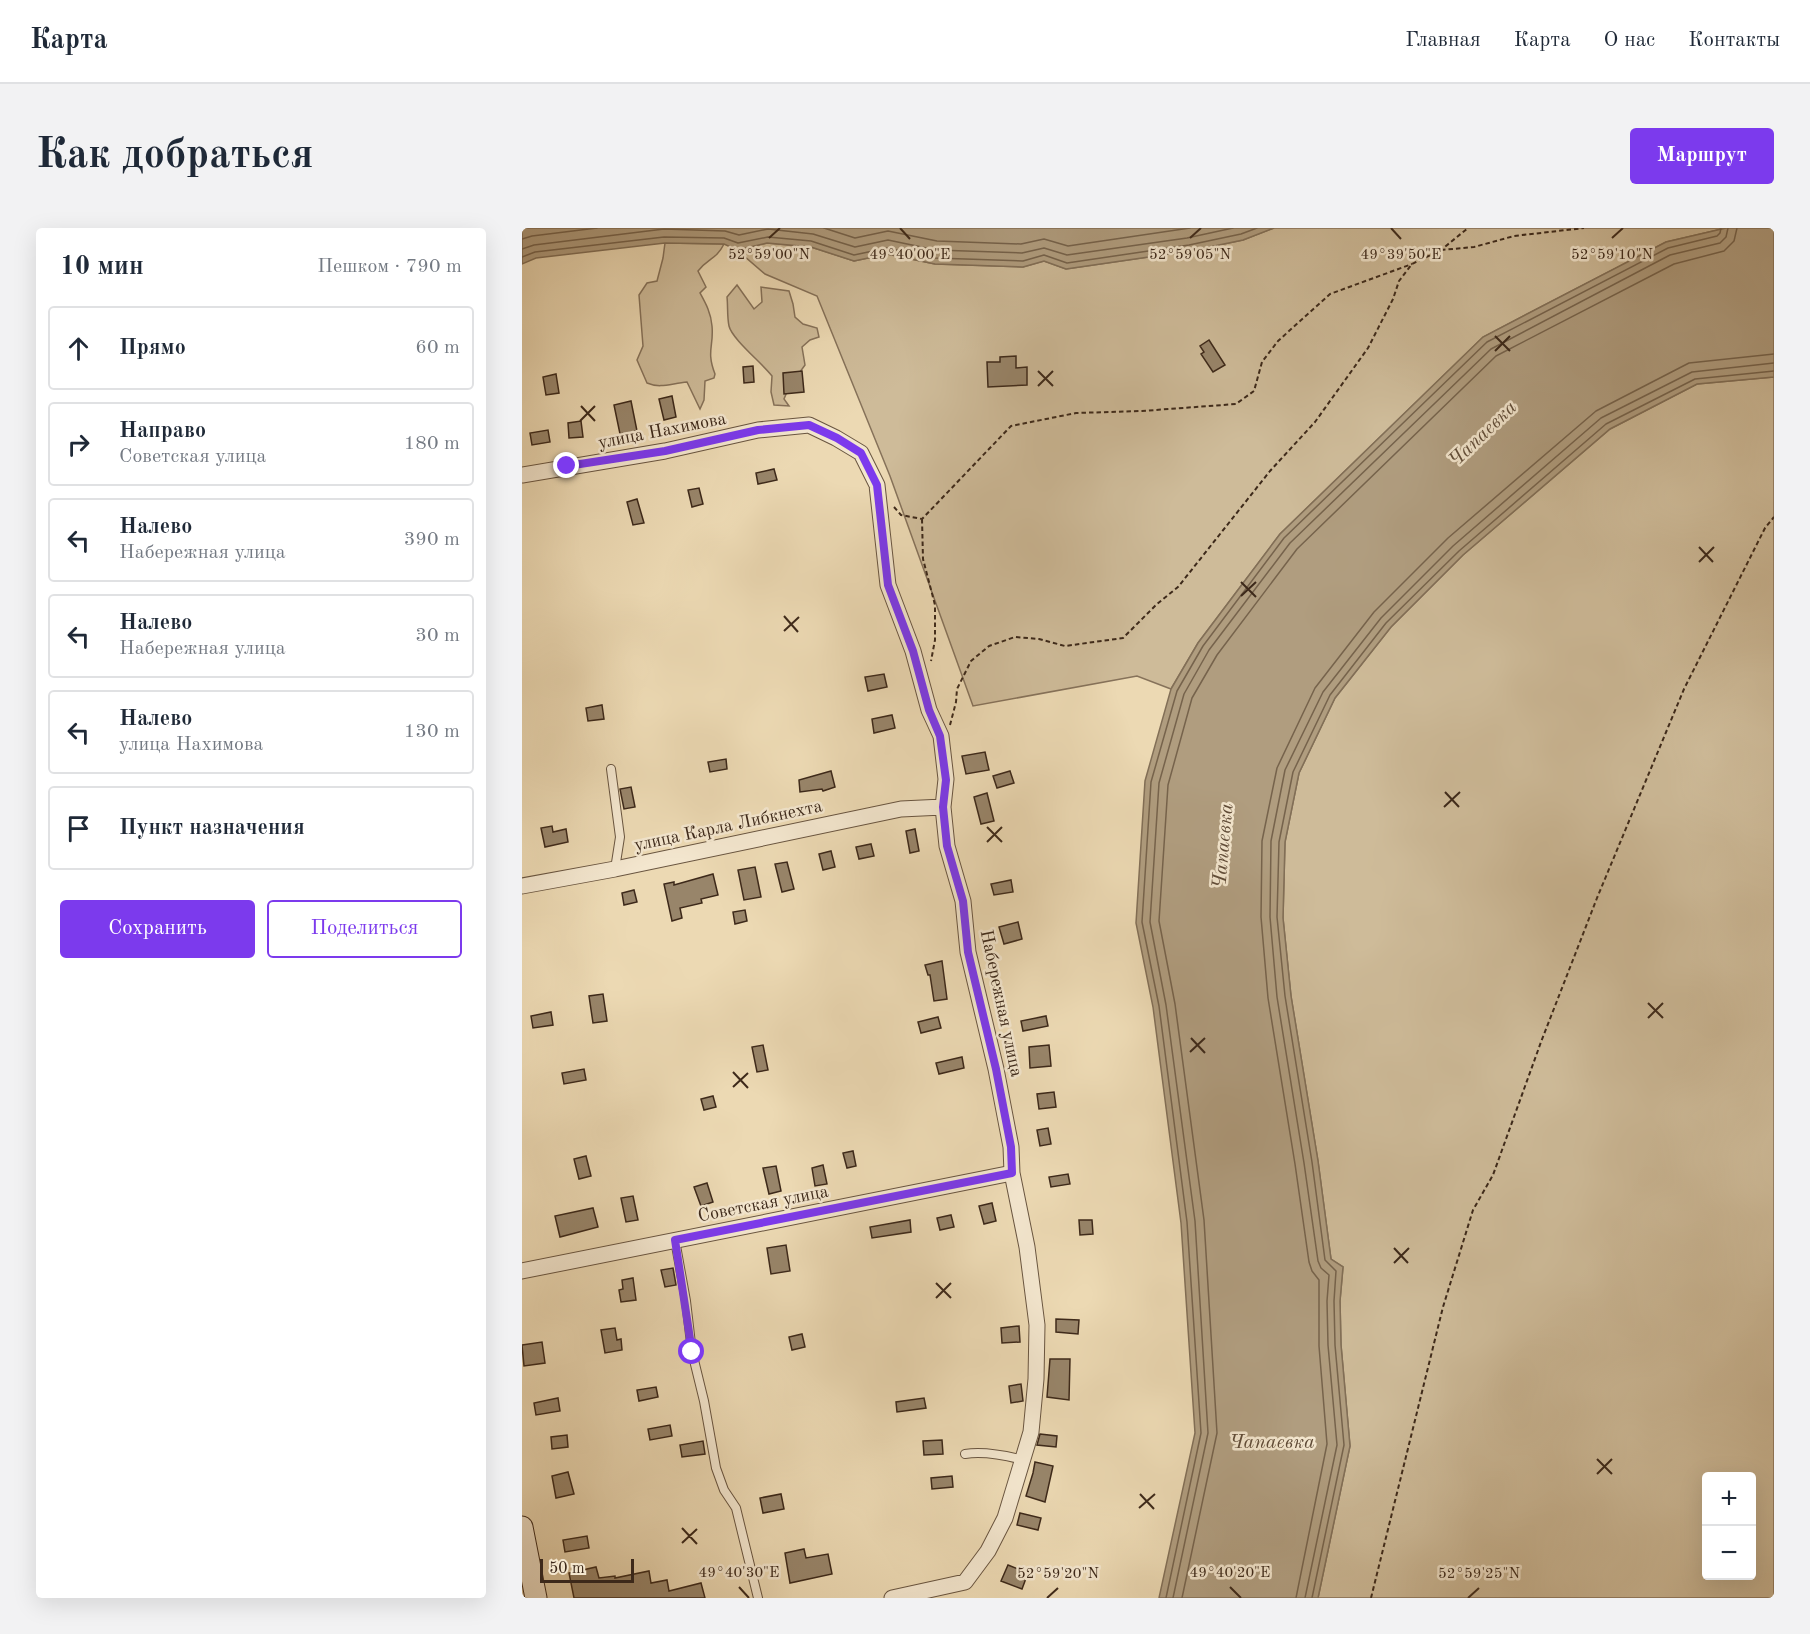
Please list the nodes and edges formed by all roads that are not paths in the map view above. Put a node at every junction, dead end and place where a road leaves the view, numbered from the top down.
1 (809, 425) joint
2 (522, 475) edge
3 (610, 769) dead end
4 (943, 807) junction
5 (615, 869) junction
6 (522, 886) edge
7 (1012, 1173) junction
8 (675, 1240) junction
9 (522, 1271) edge
10 (965, 1454) dead end
11 (1023, 1460) junction
12 (522, 1527) edge
13 (536, 1598) edge
14 (758, 1598) edge
15 (892, 1598) edge

1 - 2 street, улица Нахимова
1 - 4 street, Набережная улица
3 - 5 lane
4 - 5 street, улица Карла Либкнехта
4 - 7 street, Набережная улица
5 - 6 street, улица Карла Либкнехта
7 - 8 street, Советская улица
7 - 11 street, Набережная улица
8 - 9 street, Советская улица
8 - 14 lane
10 - 11 lane
11 - 15 street, Набережная улица
12 - 13 street

